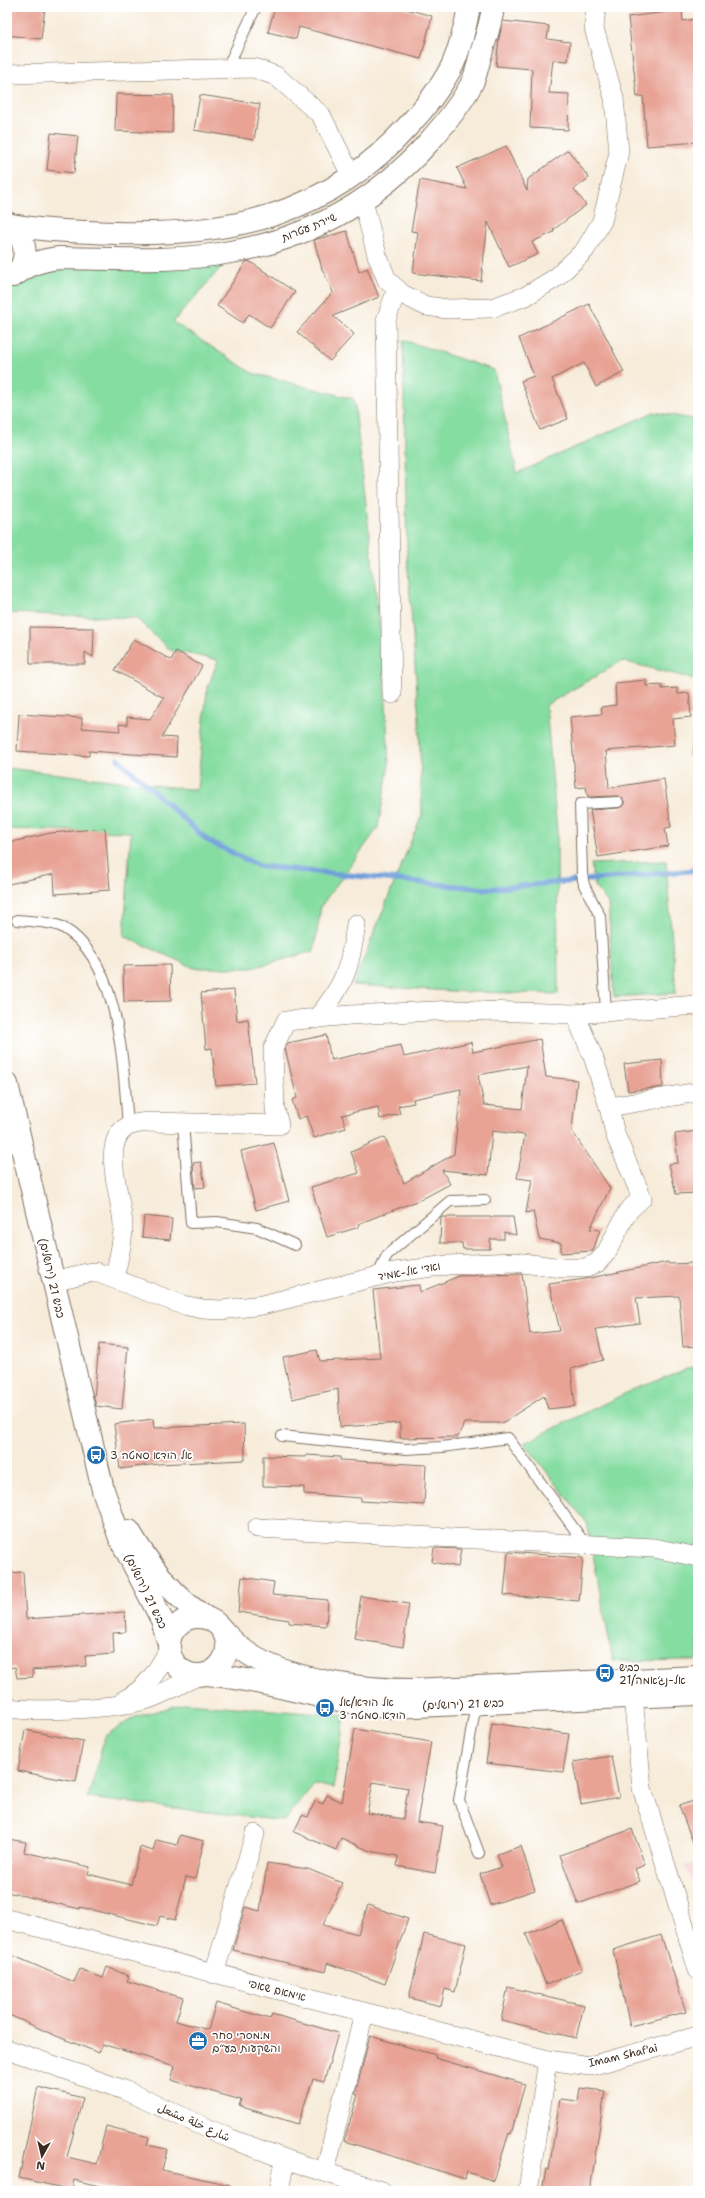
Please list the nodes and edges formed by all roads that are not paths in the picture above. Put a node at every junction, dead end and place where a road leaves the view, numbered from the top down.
1 (256, 7) edge
2 (469, 7) edge
3 (493, 7) edge
4 (596, 7) edge
5 (227, 68) junction
6 (7, 74) edge
7 (352, 177) junction
8 (363, 201) junction
9 (9, 224) edge
10 (10, 279) edge
11 (397, 289) junction
12 (392, 694) dead end
13 (618, 802) dead end
14 (17, 920) dead end
15 (356, 924) dead end
16 (698, 1005) edge
17 (606, 1012) junction
18 (575, 1014) junction
19 (316, 1019) junction
20 (7, 1084) edge
21 (698, 1092) edge
22 (609, 1107) junction
23 (183, 1123) junction
24 (128, 1126) junction
25 (485, 1200) dead end
26 (295, 1245) dead end
27 (377, 1277) junction
28 (114, 1278) junction
29 (53, 1281) junction
30 (282, 1436) dead end
31 (98, 1471) junction
32 (257, 1528) dead end
33 (586, 1545) junction
34 (698, 1557) edge
35 (205, 1617) junction
36 (224, 1632) junction
37 (168, 1648) junction
38 (204, 1674) junction
39 (698, 1677) edge
40 (698, 1694) edge
41 (633, 1696) junction
42 (476, 1704) junction
43 (101, 1706) junction
44 (7, 1708) edge
45 (255, 1834) dead end
46 (480, 1853) dead end
47 (7, 1919) edge
48 (698, 1970) edge
49 (214, 1974) junction
50 (364, 2013) junction
51 (698, 2036) edge
52 (7, 2049) edge
53 (548, 2060) junction
54 (285, 2159) junction
55 (325, 2172) junction
56 (279, 2191) edge
57 (382, 2191) edge
58 (528, 2191) edge

1 - 5 lane
2 - 7 main road
3 - 8 main road, שיירת עטרות
4 - 11 street
5 - 6 street
5 - 7 street
7 - 9 main road
8 - 10 main road, שיירת עטרות
8 - 11 street
9 - 10 main road
11 - 12 street
13 - 17 lane
14 - 24 lane
15 - 19 street
16 - 17 street
17 - 18 street
18 - 19 street
18 - 22 street
19 - 23 street
20 - 29 main road, כביש 21 (ירושלים)
21 - 22 street
22 - 27 street, ואדי אל-אמיד
23 - 24 street
23 - 26 lane
24 - 28 street
25 - 27 lane
27 - 28 street, ואדי אל-אמיד
28 - 29 street, ואדי אל-אמיד
29 - 31 main road, כביש 21 (ירושלים)
30 - 33 lane
31 - 35 main road, כביש 21 (ירושלים)
31 - 37 main road, כביש 21 (ירושלים)
32 - 33 street
33 - 34 street
35 - 36 main road
35 - 37 main road
36 - 38 main road
36 - 39 main road, כביש 21 (ירושלים)
37 - 38 main road
37 - 43 street
38 - 42 main road, כביש 21 (ירושלים)
38 - 43 street
40 - 41 main road, כביש 21 (ירושלים)
41 - 42 main road, כביש 21 (ירושלים)
41 - 48 street
42 - 46 lane
43 - 44 street
45 - 49 street
47 - 49 street, אימאם שאפי
49 - 50 street, אימאם שאפי
50 - 53 street, אימאם שאפי
50 - 55 street
51 - 53 street, Imam Shaf'ai
52 - 54 street, شارع خلة مشعل
53 - 58 street
54 - 55 street, شارع خلة مشعل
54 - 56 street
55 - 57 street, شارع خلة مشعل

